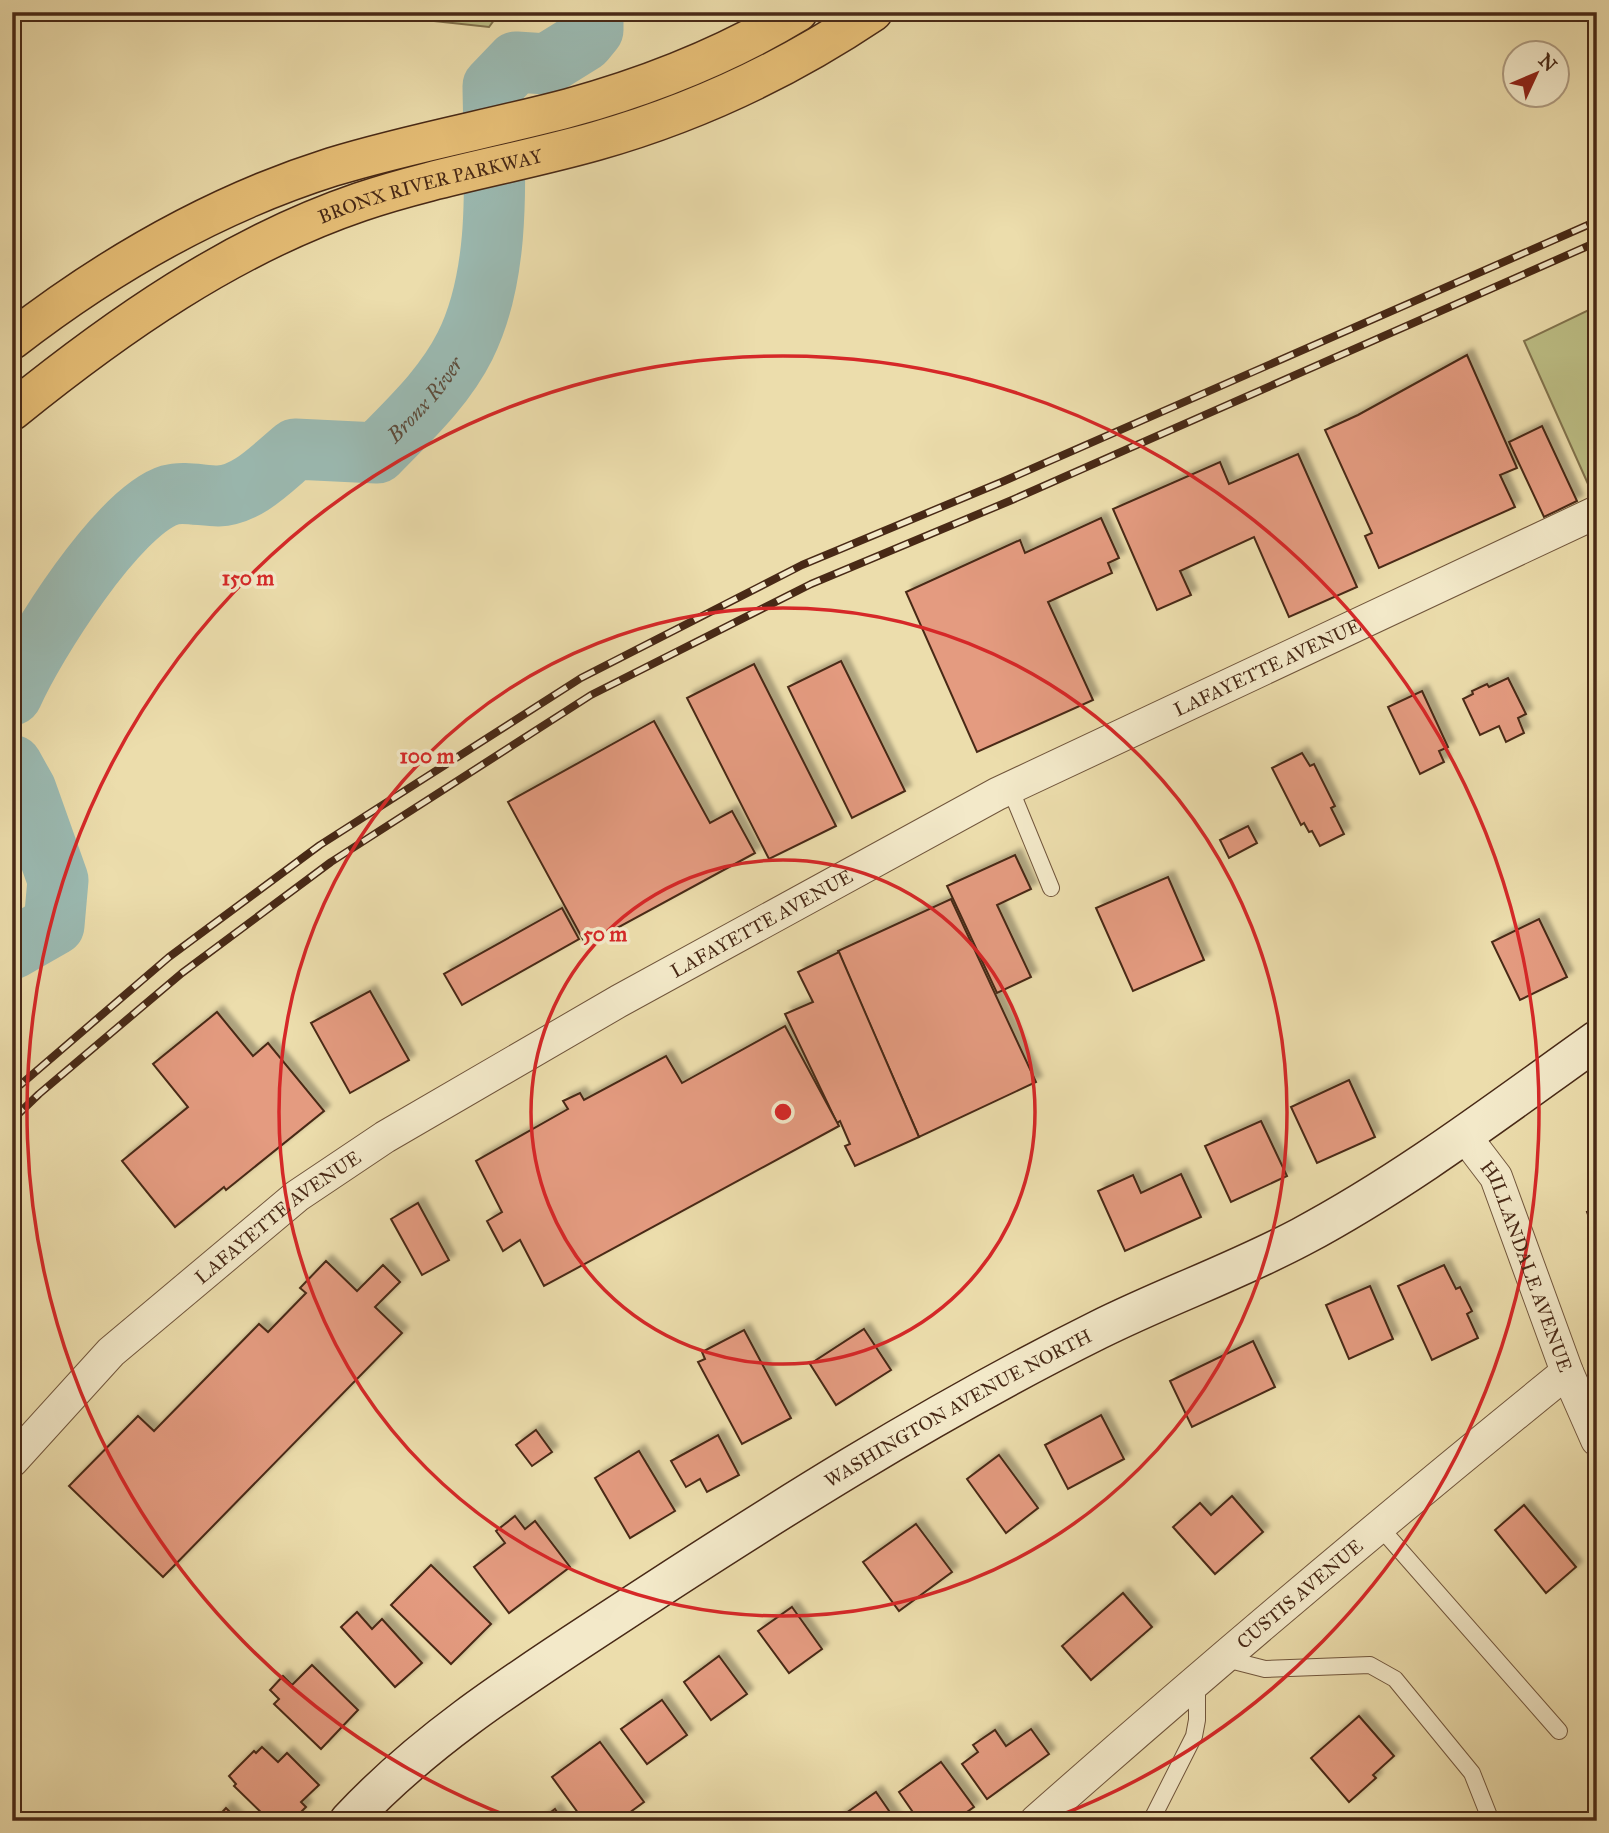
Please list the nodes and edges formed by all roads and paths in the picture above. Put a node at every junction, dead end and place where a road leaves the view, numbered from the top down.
1 (798, 12) edge
2 (873, 12) edge
3 (12, 340) edge
4 (12, 411) edge
5 (1597, 512) edge
6 (1010, 788) junction
7 (1051, 888) dead end
8 (1597, 1040) edge
9 (1464, 1135) junction
10 (1567, 1372) junction
11 (1597, 1440) edge
12 (12, 1461) edge
13 (1378, 1525) junction
14 (1222, 1658) junction
15 (1197, 1679) junction
16 (1559, 1731) dead end
17 (349, 1821) edge
18 (1036, 1821) edge
19 (1151, 1821) edge
20 (1491, 1821) edge

1 - 3 highway, BRONX RIVER PARKWAY
2 - 4 highway, BRONX RIVER PARKWAY
5 - 6 street, LAFAYETTE AVENUE
6 - 7 lane
6 - 12 street, LAFAYETTE AVENUE
8 - 9 street, WASHINGTON AVENUE NORTH
9 - 10 street, HILLANDALE AVENUE
9 - 17 street, WASHINGTON AVENUE NORTH
10 - 11 street, HILLANDALE AVENUE
10 - 13 street, CUSTIS AVENUE
13 - 14 street, CUSTIS AVENUE
13 - 16 lane
14 - 15 street, CUSTIS AVENUE
14 - 20 lane
15 - 18 street, CUSTIS AVENUE
15 - 19 lane

